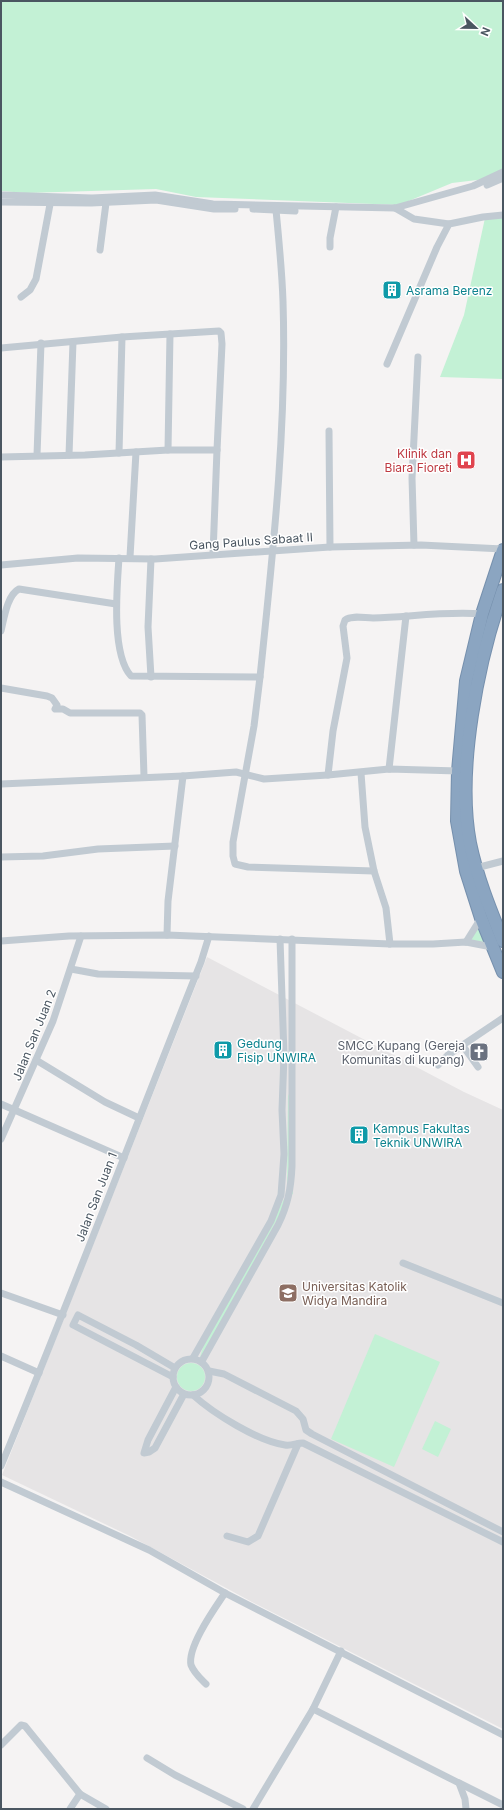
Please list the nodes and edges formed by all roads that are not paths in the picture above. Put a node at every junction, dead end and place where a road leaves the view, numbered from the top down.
1 (503, 172) edge
2 (503, 178) edge
3 (455, 193) junction
4 (1, 195) edge
5 (50, 200) junction
6 (1, 202) edge
7 (106, 203) junction
8 (336, 209) junction
9 (276, 210) junction
10 (397, 210) junction
11 (503, 215) edge
12 (449, 224) junction
13 (330, 247) dead end
14 (100, 250) dead end
15 (21, 297) dead end
16 (170, 334) junction
17 (122, 337) junction
18 (73, 342) junction
19 (41, 343) junction
20 (1, 348) edge
21 (1, 354) edge
22 (418, 357) dead end
23 (387, 364) dead end
24 (329, 431) dead end
25 (168, 450) junction
26 (217, 450) junction
27 (136, 452) junction
28 (119, 453) junction
29 (37, 455) junction
30 (69, 455) junction
31 (1, 457) edge
32 (414, 545) junction
33 (330, 547) junction
34 (503, 550) edge
35 (273, 552) junction
36 (213, 554) junction
37 (130, 557) junction
38 (119, 558) junction
39 (151, 558) junction
40 (1, 565) edge
41 (503, 590) edge
42 (116, 604) junction
43 (500, 607) edge
44 (482, 614) junction
45 (406, 616) junction
46 (1, 630) edge
47 (151, 677) junction
48 (260, 677) junction
49 (1, 688) edge
50 (389, 769) junction
51 (458, 771) junction
52 (244, 773) junction
53 (361, 773) junction
54 (328, 775) junction
55 (144, 776) junction
56 (184, 776) junction
57 (1, 784) edge
58 (175, 846) junction
59 (1, 857) edge
60 (502, 859) edge
61 (476, 868) junction
62 (374, 871) junction
63 (481, 918) junction
64 (167, 935) junction
65 (81, 936) junction
66 (209, 936) junction
67 (280, 939) junction
68 (292, 939) junction
69 (1, 941) edge
70 (503, 941) edge
71 (466, 942) junction
72 (390, 944) junction
73 (492, 947) junction
74 (71, 969) junction
75 (503, 972) edge
76 (196, 976) junction
77 (503, 1018) edge
78 (283, 1020) junction
79 (292, 1020) junction
80 (463, 1046) junction
81 (36, 1060) junction
82 (438, 1065) dead end
83 (478, 1067) dead end
84 (1, 1104) edge
85 (14, 1109) junction
86 (139, 1118) junction
87 (1, 1139) edge
88 (124, 1158) junction
89 (403, 1263) dead end
90 (1, 1293) edge
91 (503, 1303) edge
92 (223, 1305) junction
93 (232, 1310) junction
94 (63, 1315) junction
95 (136, 1345) junction
96 (131, 1354) junction
97 (1, 1356) edge
98 (193, 1358) junction
99 (202, 1362) junction
100 (175, 1368) junction
101 (208, 1371) junction
102 (39, 1373) junction
103 (172, 1377) junction
104 (176, 1387) junction
105 (184, 1394) junction
106 (193, 1395) junction
107 (298, 1444) junction
108 (1, 1466) edge
109 (1, 1482) edge
110 (503, 1532) edge
111 (227, 1536) dead end
112 (503, 1542) edge
113 (225, 1593) junction
114 (341, 1651) junction
115 (206, 1684) dead end
116 (313, 1709) junction
117 (503, 1735) edge
118 (1, 1745) edge
119 (147, 1758) dead end
120 (459, 1782) junction
121 (80, 1794) junction
122 (503, 1805) edge
123 (70, 1809) edge
124 (106, 1809) edge
125 (243, 1809) edge
126 (253, 1809) edge
127 (466, 1809) edge

1 - 3 street
2 - 3 street
3 - 10 street
4 - 5 street
5 - 6 street
5 - 7 street
5 - 8 street
5 - 15 street
7 - 9 street
7 - 14 street
8 - 9 street
8 - 10 street
8 - 13 street
9 - 35 street
10 - 12 street
11 - 12 street
12 - 23 street
16 - 17 street
16 - 25 street
16 - 26 street
17 - 18 street
17 - 28 street
18 - 19 street
18 - 30 street
19 - 20 street
19 - 29 street
20 - 21 street
22 - 32 street
24 - 33 street
25 - 26 street
25 - 27 street
26 - 36 street
27 - 28 street
27 - 37 street
28 - 30 street
29 - 30 street
29 - 31 street
32 - 33 street, Gang Paulus Sabaat II
32 - 34 street, Gang Paulus Sabaat II
33 - 35 street, Gang Paulus Sabaat II
34 - 44 highway
35 - 36 street, Gang Paulus Sabaat II
35 - 48 street
36 - 39 street, Gang Paulus Sabaat II
37 - 38 street, Gang Paulus Sabaat II
37 - 39 street, Gang Paulus Sabaat II
38 - 40 street, Gang Paulus Sabaat II
38 - 42 street
39 - 47 street
41 - 43 highway
42 - 46 street
42 - 47 street
43 - 61 highway
44 - 45 street
44 - 51 highway
45 - 50 street
45 - 54 street
47 - 48 street
48 - 52 street
49 - 55 street
50 - 51 street
50 - 53 street
51 - 63 highway
52 - 54 street
52 - 56 street
52 - 62 street
53 - 54 street
53 - 62 street
55 - 56 street
55 - 57 street
56 - 58 street
58 - 59 street
58 - 64 street
60 - 61 street
61 - 70 highway
62 - 72 street
63 - 71 street
63 - 73 highway
64 - 65 street
64 - 66 street
65 - 69 street
65 - 74 street, Jalan San Juan 2
66 - 67 street
66 - 76 street, Jalan San Juan 1
67 - 68 street
67 - 78 street
68 - 72 street
68 - 79 street
71 - 72 street
71 - 73 street
73 - 75 highway
74 - 76 street
74 - 81 street, Jalan San Juan 2
76 - 86 street, Jalan San Juan 1
77 - 80 street
78 - 79 street
78 - 92 street
79 - 93 street
80 - 82 street
80 - 83 street
81 - 85 street, Jalan San Juan 2
81 - 86 street
84 - 85 street
85 - 87 street, Jalan San Juan 2
85 - 88 street
86 - 88 street, Jalan San Juan 1
88 - 94 street, Jalan San Juan 1
89 - 91 street
90 - 94 street
92 - 93 street
92 - 98 street
93 - 99 street
94 - 102 street, Jalan San Juan 1
95 - 96 street
95 - 96 street
95 - 100 street
96 - 103 street
97 - 102 street
98 - 99 street
98 - 100 street
99 - 101 street
100 - 103 street
101 - 106 street
101 - 110 street
102 - 108 street, Jalan San Juan 1
103 - 104 street
104 - 105 street
104 - 105 street
105 - 106 street
106 - 107 street
107 - 111 street
107 - 112 street
109 - 113 street
113 - 114 street
113 - 115 street
114 - 116 street
114 - 117 street
116 - 120 street
116 - 126 street
118 - 121 street
119 - 125 street
120 - 122 street
120 - 127 street
121 - 123 street
121 - 124 street

